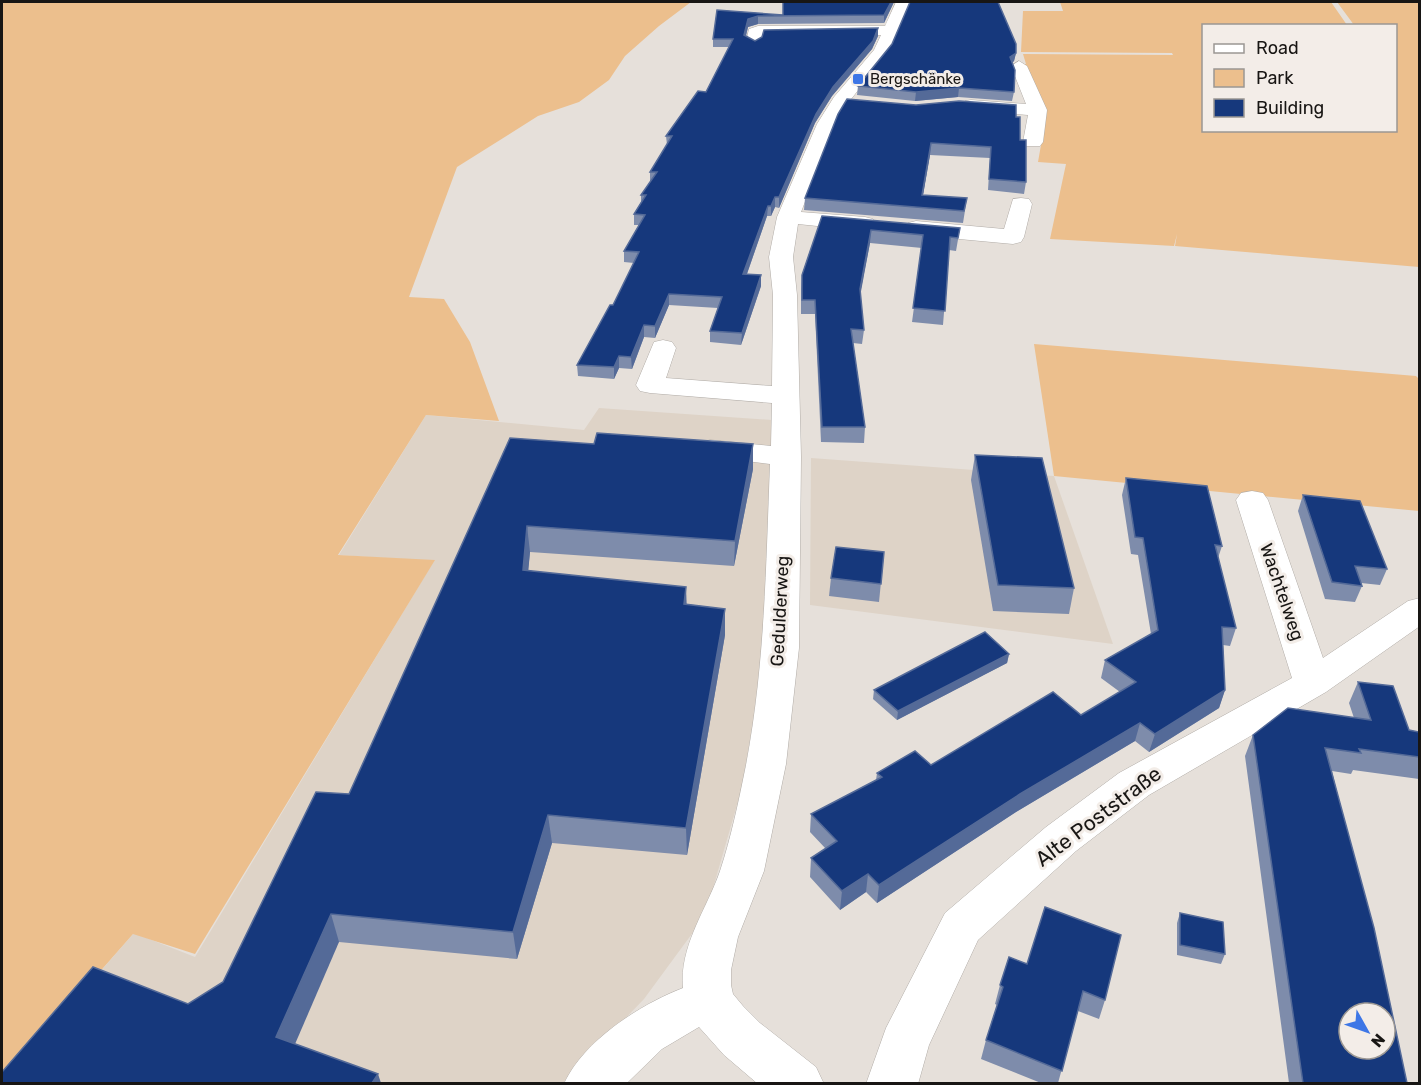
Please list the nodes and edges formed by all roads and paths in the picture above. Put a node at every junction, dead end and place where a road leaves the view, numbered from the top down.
1 (903, 2) edge
2 (890, 30) junction
3 (754, 42) edge
4 (1019, 66) dead end
5 (953, 105) edge
6 (1038, 110) junction
7 (1032, 142) dead end
8 (1021, 204) dead end
9 (788, 217) junction
10 (663, 348) dead end
11 (786, 396) junction
12 (683, 447) edge
13 (786, 457) junction
14 (1252, 500) dead end
15 (1419, 609) edge
16 (1313, 683) junction
17 (710, 1002) junction
18 (590, 1083) edge
19 (798, 1083) edge
20 (892, 1083) edge

1 - 2 street, Gedulderweg
2 - 3 street
2 - 9 street, Gedulderweg
4 - 6 street
5 - 6 street
6 - 7 street
8 - 9 street
9 - 11 street, Gedulderweg
10 - 11 street
11 - 13 street, Gedulderweg
12 - 13 street
13 - 17 street, Gedulderweg
14 - 16 street, Wachtelweg
15 - 16 street, Alte Poststraße
16 - 20 street, Alte Poststraße
17 - 18 street
17 - 19 street

